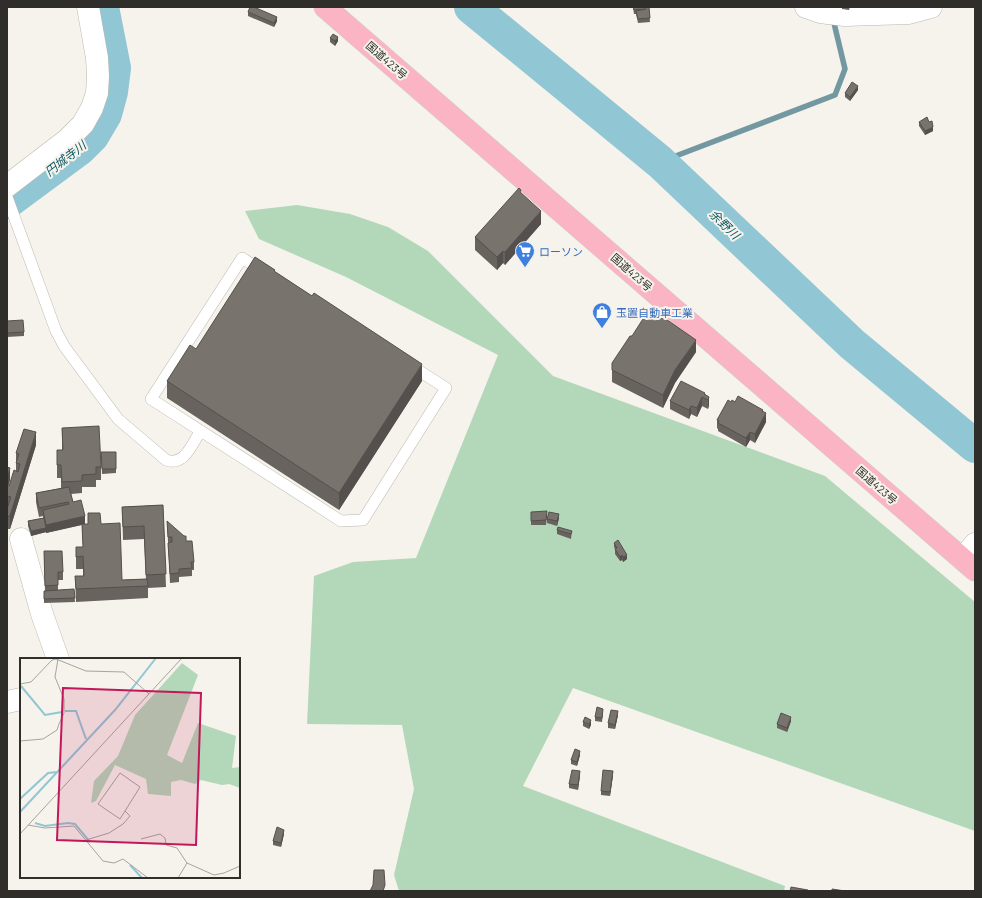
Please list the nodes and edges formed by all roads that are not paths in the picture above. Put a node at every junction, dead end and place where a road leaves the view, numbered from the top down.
1 (88, 7) edge
2 (325, 7) edge
3 (806, 7) edge
4 (931, 7) edge
5 (7, 186) edge
6 (7, 197) edge
7 (200, 432) junction
8 (21, 539) dead end
9 (972, 554) edge
10 (58, 658) edge
11 (20, 699) edge
12 (7, 702) edge

1 - 5 street
2 - 9 highway, 国道423号
3 - 4 street
6 - 7 lane
7 - 7 lane
8 - 10 street
11 - 12 street

